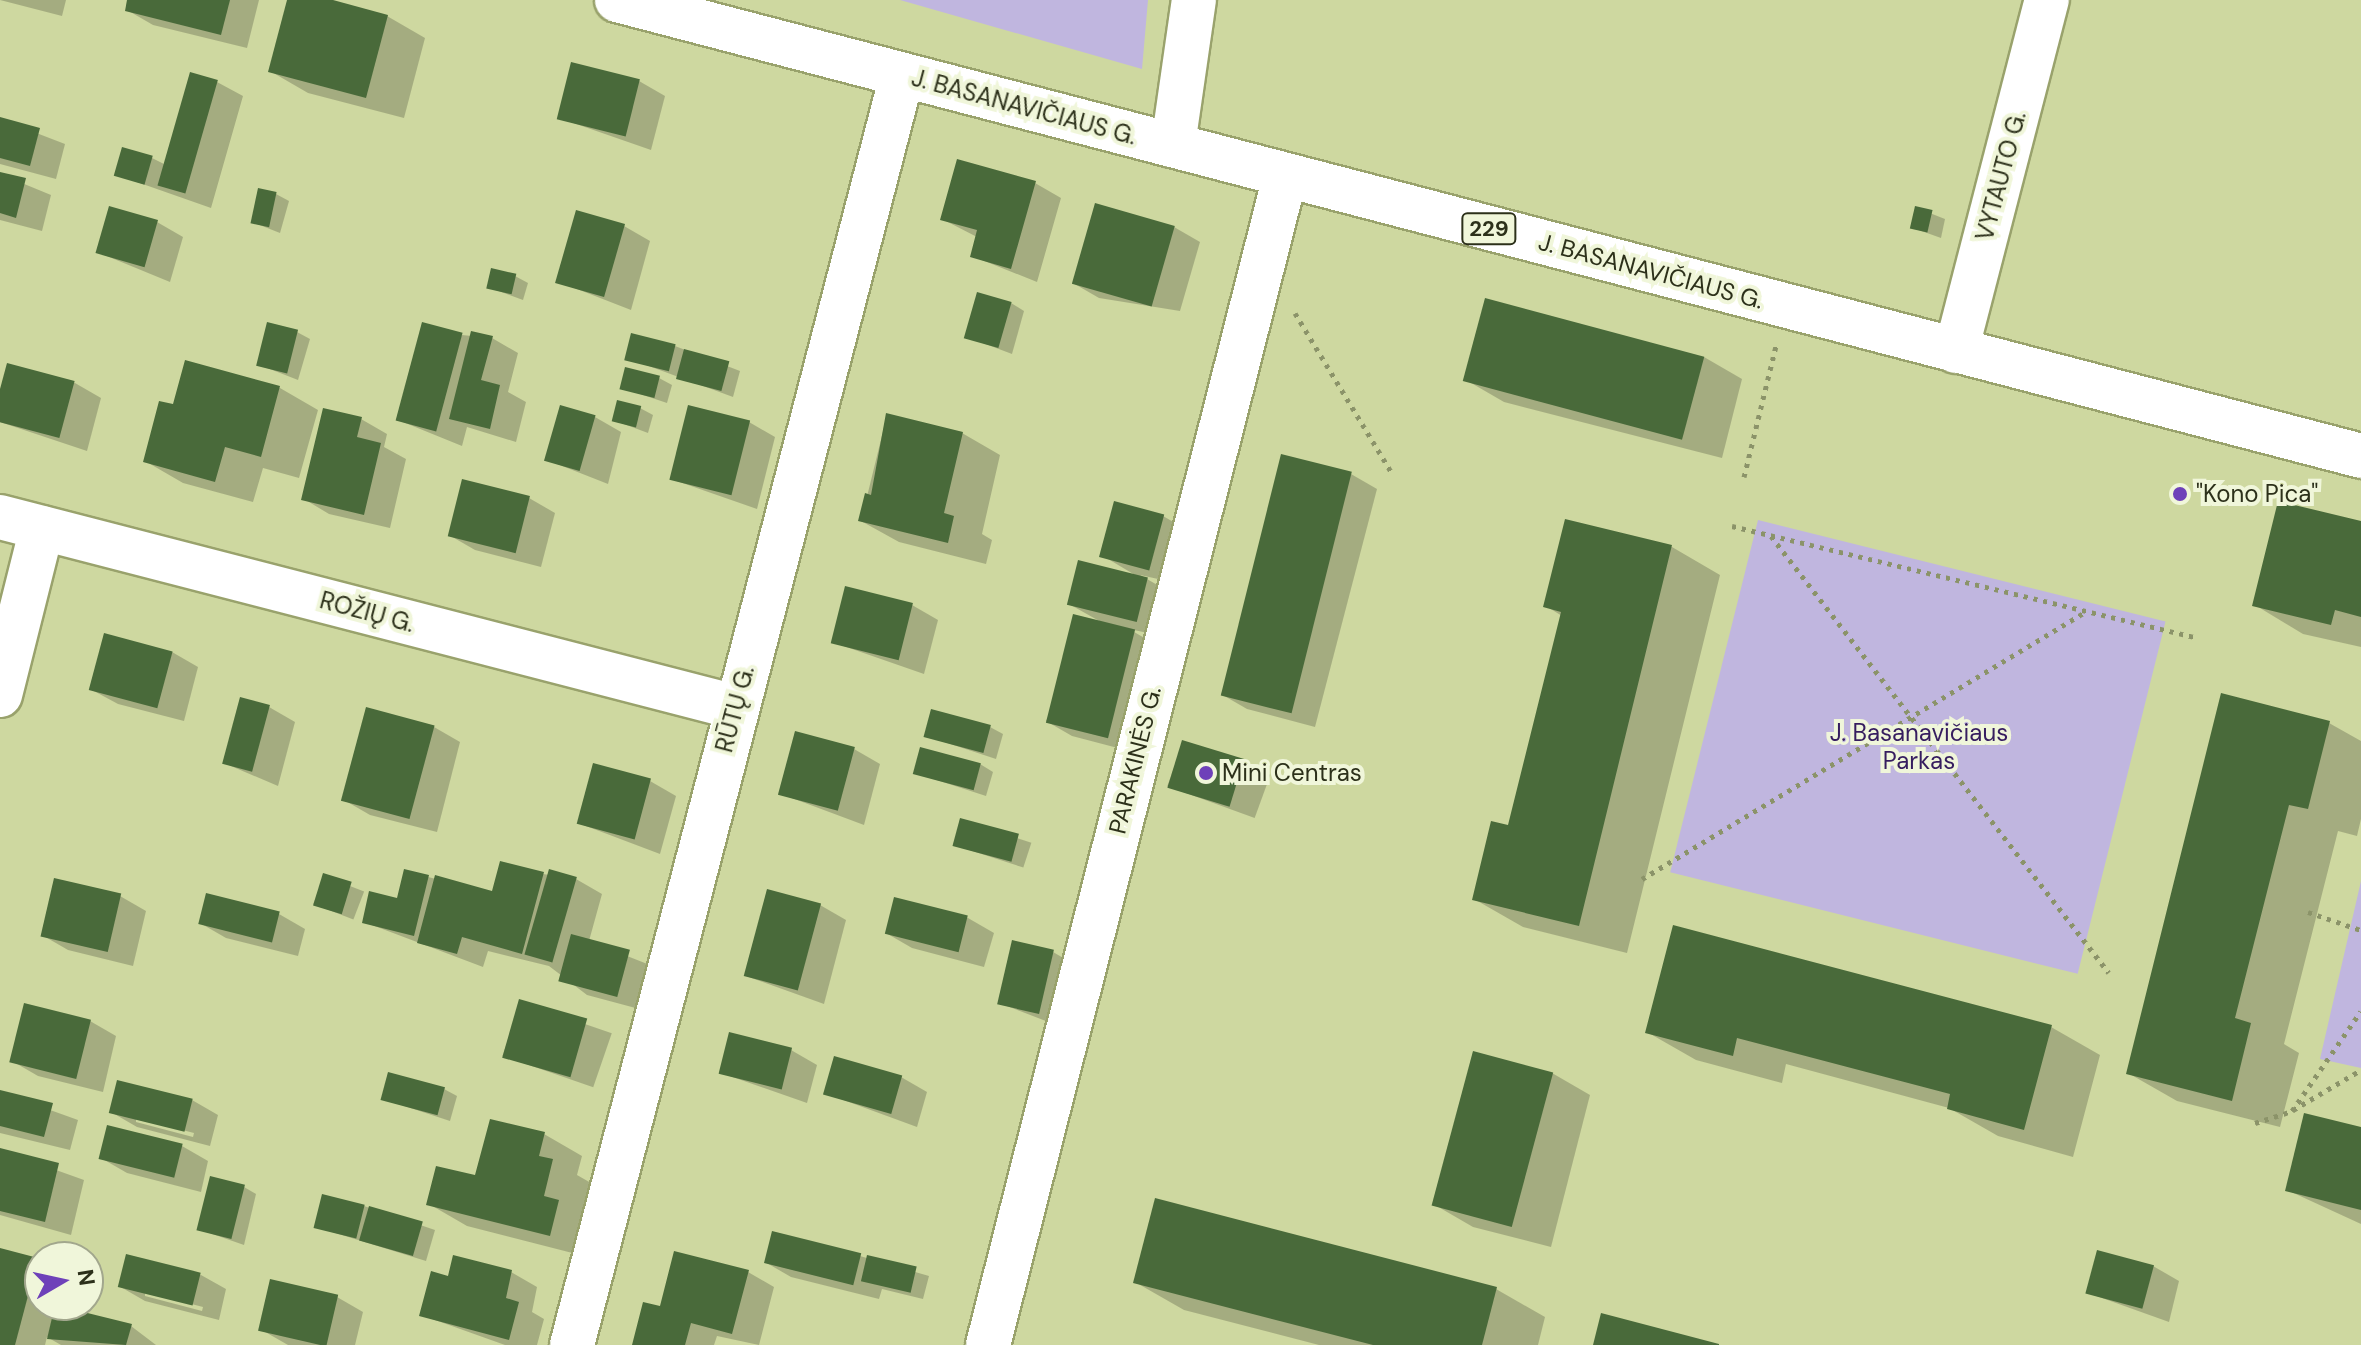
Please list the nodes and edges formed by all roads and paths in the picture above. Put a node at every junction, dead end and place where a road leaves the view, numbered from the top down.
1 (617, 0) edge
2 (1194, 0) edge
3 (2047, 0) edge
4 (902, 75) junction
5 (1173, 145) junction
6 (1285, 176) junction
7 (1263, 260) junction
8 (1785, 306) junction
9 (1956, 351) junction
10 (2361, 456) edge
11 (1392, 473) dead end
12 (1744, 477) dead end
13 (0, 517) edge
14 (1732, 526) dead end
15 (42, 528) junction
16 (1771, 536) junction
17 (2087, 611) junction
18 (2195, 637) dead end
19 (0, 695) edge
20 (735, 707) junction
21 (1911, 717) junction
22 (1642, 879) dead end
23 (2308, 912) dead end
24 (2361, 930) edge
25 (2109, 973) dead end
26 (2361, 1011) edge
27 (2361, 1070) edge
28 (2292, 1111) junction
29 (2255, 1123) dead end
30 (572, 1345) edge
31 (988, 1345) edge

1 - 4 street, J. BASANAVIČIAUS G. / 229
2 - 5 street
3 - 9 street, VYTAUTO G.
4 - 5 street, J. BASANAVIČIAUS G. / 229
4 - 20 street, RŪTŲ G.
5 - 6 street, J. BASANAVIČIAUS G. / 229
6 - 7 street, PARAKINĖS G.
6 - 8 street, J. BASANAVIČIAUS G. / 229
7 - 11 path
7 - 31 street, PARAKINĖS G.
8 - 9 street, J. BASANAVIČIAUS G. / 229
8 - 12 path
9 - 10 street, J. BASANAVIČIAUS G. / 229
13 - 15 street, ROŽIŲ G.
14 - 16 path
15 - 19 street
15 - 20 street, ROŽIŲ G.
16 - 17 path
16 - 21 path
17 - 18 path
17 - 21 path
20 - 30 street, RŪTŲ G.
21 - 22 path
21 - 25 path
23 - 24 path
26 - 28 path
27 - 28 path
28 - 29 path

